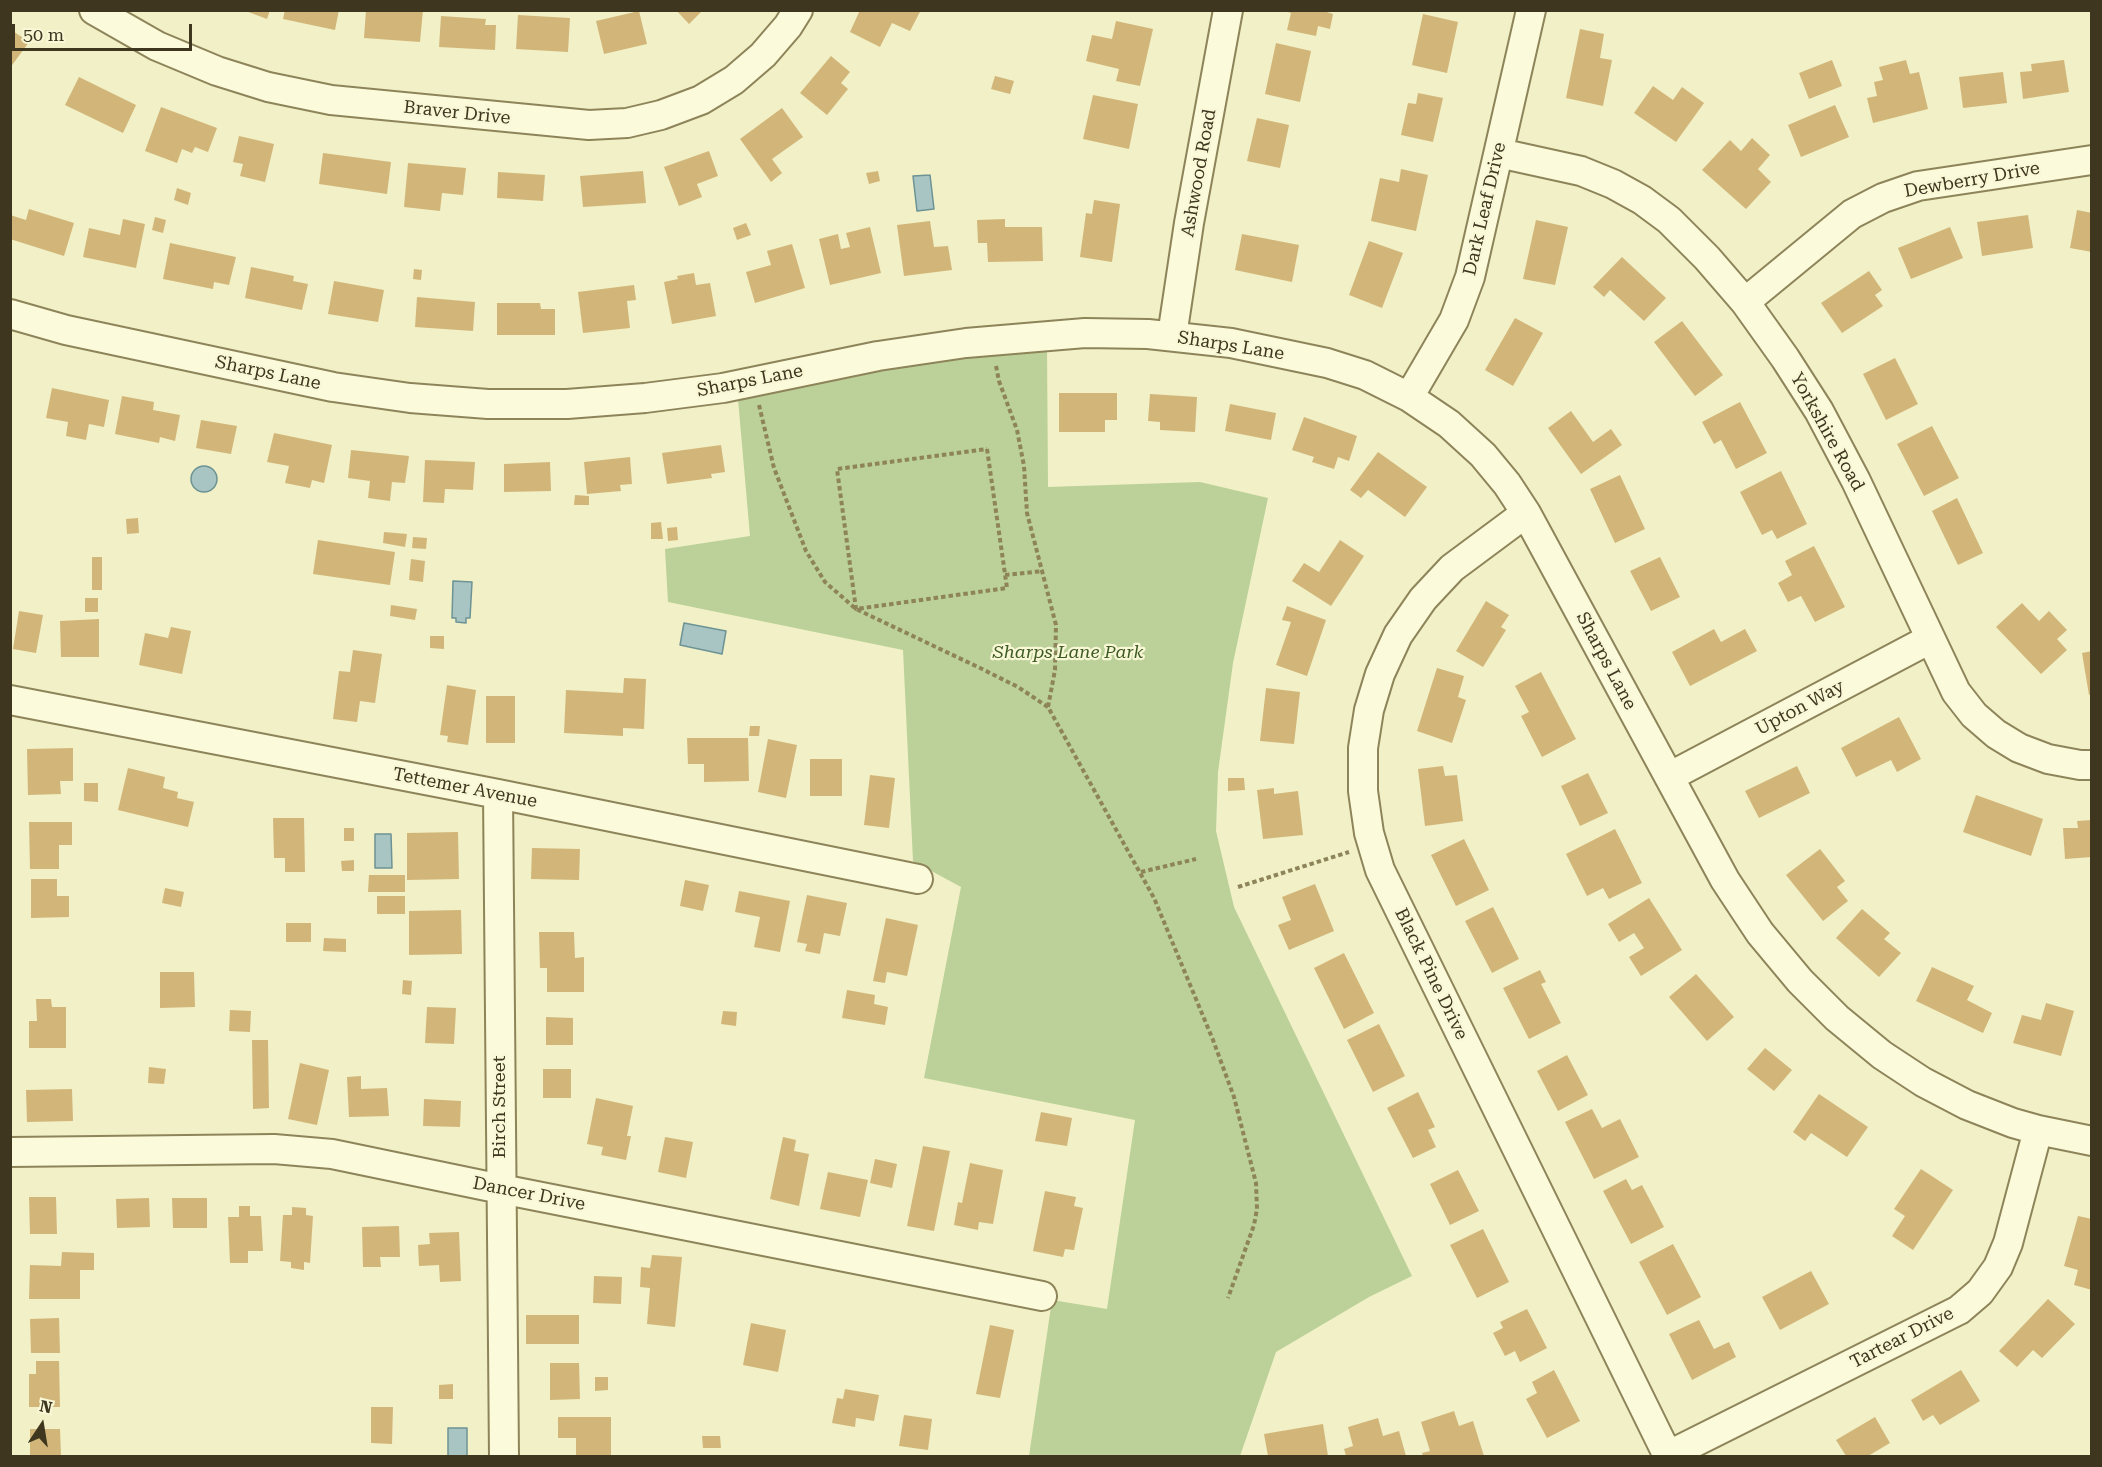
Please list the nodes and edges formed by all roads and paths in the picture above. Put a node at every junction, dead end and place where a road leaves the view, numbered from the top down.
1 (94, 10) edge
2 (798, 10) edge
3 (1228, 10) edge
4 (1531, 10) edge
5 (1499, 153) junction
6 (2091, 160) edge
7 (1744, 302) junction
8 (13, 322) edge
9 (1172, 336) junction
10 (991, 341) junction
11 (753, 381) junction
12 (1409, 397) junction
13 (1526, 513) junction
14 (1043, 571) junction
15 (1005, 575) junction
16 (856, 609) junction
17 (1930, 639) junction
18 (10, 700) edge
19 (1048, 707) junction
20 (2091, 765) edge
21 (1669, 777) junction
22 (498, 794) junction
23 (1373, 846) junction
24 (1196, 859) dead end
25 (1141, 872) junction
26 (918, 879) dead end
27 (1238, 887) dead end
28 (2038, 1130) junction
29 (2091, 1141) edge
30 (10, 1152) edge
31 (501, 1189) junction
32 (1042, 1296) dead end
33 (1228, 1298) dead end
34 (504, 1456) edge
35 (1667, 1456) edge

1 - 2 street, Braver Drive
3 - 9 street, Ashwood Road
4 - 5 street, Dark Leaf Drive
5 - 7 street, Yorkshire Road
5 - 12 street, Dark Leaf Drive
6 - 7 street, Dewberry Drive
7 - 17 street, Yorkshire Road
8 - 11 street, Sharps Lane
9 - 10 street, Sharps Lane
9 - 12 street, Sharps Lane
10 - 11 street, Sharps Lane
10 - 14 path
11 - 16 path
12 - 13 street, Sharps Lane
13 - 21 street, Sharps Lane
13 - 23 street, Black Pine Drive
14 - 15 path
14 - 19 path
15 - 16 path
15 - 16 path
16 - 19 path
17 - 20 street, Yorkshire Road
17 - 21 street, Upton Way
18 - 22 street, Tettemer Avenue
19 - 25 path
21 - 28 street, Sharps Lane
22 - 26 street, Tettemer Avenue
22 - 31 street, Birch Street
23 - 27 path
23 - 35 street, Black Pine Drive
24 - 25 path
25 - 33 path
28 - 29 street, Sharps Lane
28 - 35 street, Tartear Drive
30 - 31 street, Dancer Drive
31 - 32 street, Dancer Drive
31 - 34 street, Birch Street

